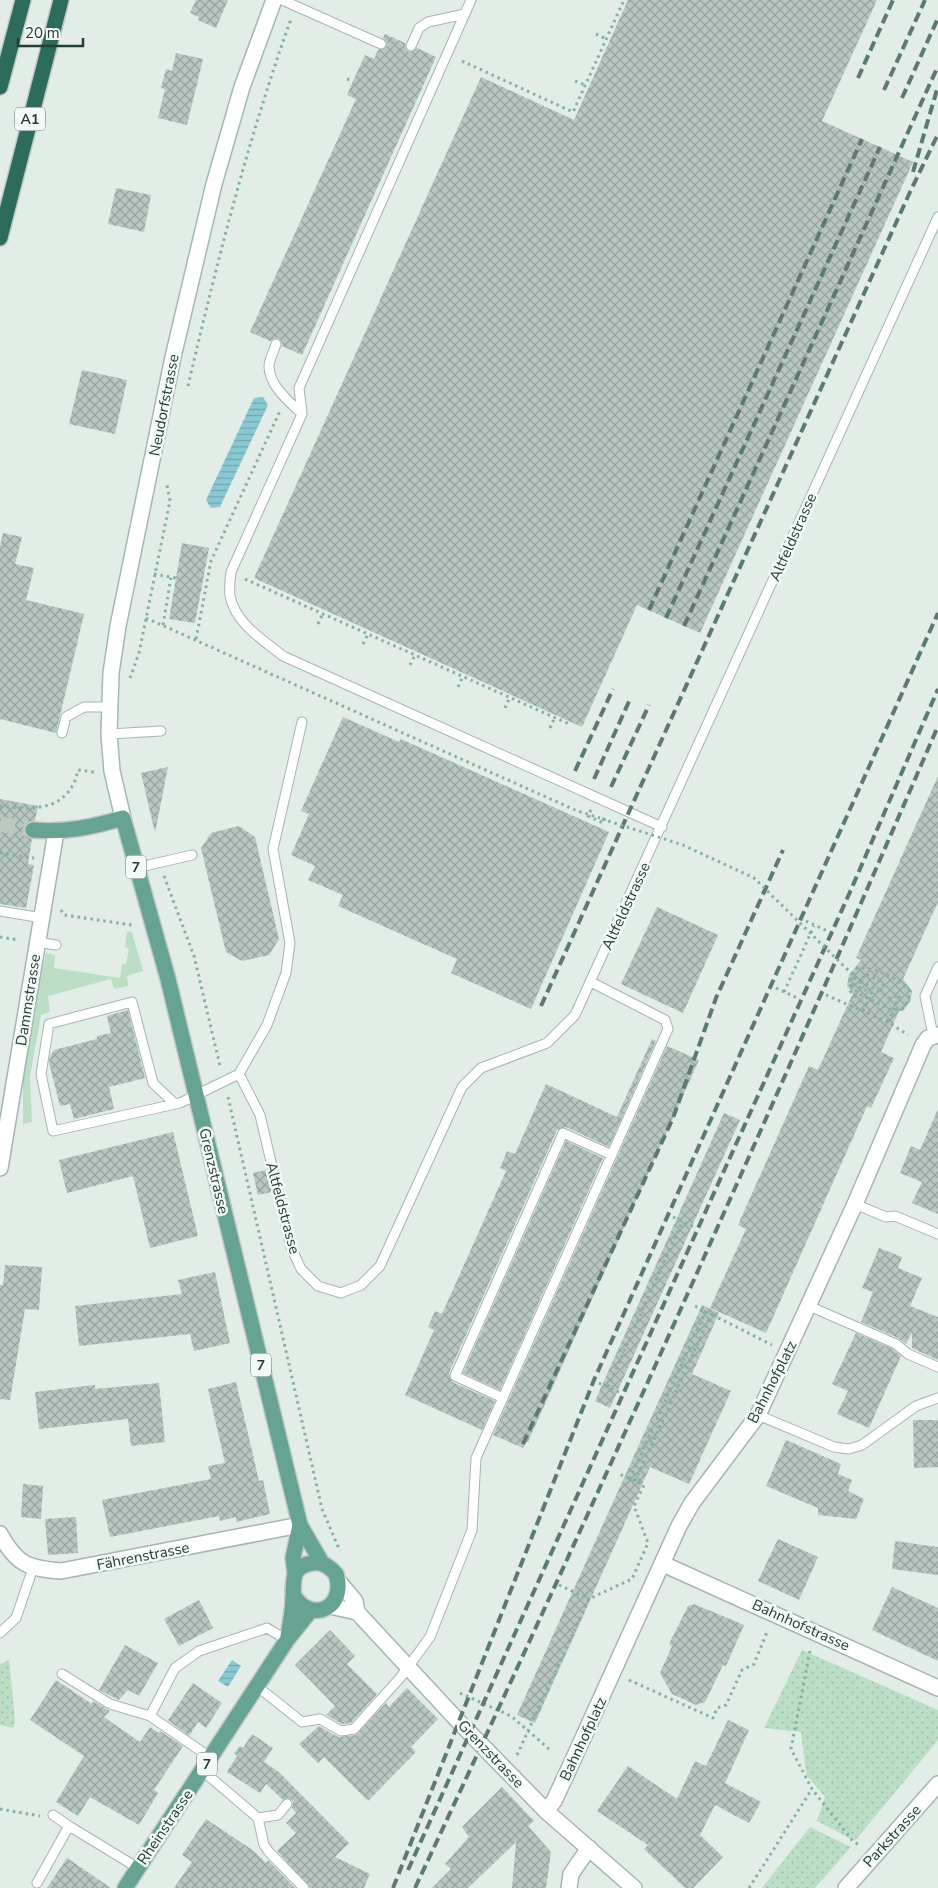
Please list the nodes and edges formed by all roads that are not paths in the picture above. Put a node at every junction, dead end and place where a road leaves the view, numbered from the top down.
1 (23, 0) edge
2 (61, 0) edge
3 (274, 0) edge
4 (282, 0) edge
5 (471, 0) edge
6 (465, 14) junction
7 (381, 44) dead end
8 (411, 46) dead end
9 (0, 87) edge
10 (938, 217) edge
11 (0, 238) edge
12 (276, 344) dead end
13 (302, 414) junction
14 (109, 707) junction
15 (302, 722) dead end
16 (160, 731) dead end
17 (62, 733) dead end
18 (108, 734) junction
19 (123, 818) junction
20 (662, 827) junction
21 (33, 830) tunnel mouth
22 (56, 832) junction
23 (192, 855) dead end
24 (136, 868) junction
25 (0, 912) edge
26 (42, 918) junction
27 (37, 942) junction
28 (56, 945) dead end
29 (938, 967) edge
30 (590, 982) junction
31 (931, 1038) edge
32 (239, 1074) junction
33 (196, 1095) junction
34 (175, 1104) junction
35 (612, 1154) junction
36 (0, 1168) edge
37 (855, 1204) junction
38 (938, 1234) edge
39 (809, 1306) junction
40 (938, 1367) edge
41 (503, 1398) junction
42 (938, 1398) edge
43 (758, 1415) junction
44 (300, 1525) junction
45 (0, 1534) edge
46 (322, 1563) junction
47 (663, 1564) junction
48 (33, 1568) junction
49 (295, 1573) junction
50 (339, 1582) junction
51 (294, 1596) junction
52 (330, 1606) junction
53 (311, 1610) junction
54 (357, 1612) junction
55 (0, 1633) edge
56 (287, 1640) junction
57 (407, 1667) junction
58 (62, 1674) dead end
59 (258, 1687) junction
60 (938, 1688) edge
61 (150, 1716) junction
62 (207, 1764) junction
63 (938, 1784) edge
64 (287, 1804) dead end
65 (546, 1810) junction
66 (53, 1815) dead end
67 (258, 1818) junction
68 (69, 1826) junction
69 (589, 1848) junction
70 (138, 1868) junction
71 (37, 1883) dead end
72 (125, 1888) edge
73 (304, 1888) edge
74 (568, 1888) edge
75 (634, 1888) edge
76 (846, 1888) edge

1 - 9 highway
2 - 11 highway, A1
3 - 14 street, Neudorfstrasse
4 - 7 lane
5 - 6 lane
6 - 8 lane
6 - 13 lane
10 - 20 lane, Altfeldstrasse
12 - 13 lane
13 - 20 lane
14 - 17 lane
14 - 18 street, Neudorfstrasse
15 - 32 lane
16 - 18 lane
18 - 19 street, Neudorfstrasse
19 - 22 main road
19 - 24 main road, Grenzstrasse / 7
20 - 30 lane, Altfeldstrasse
21 - 22 main road
22 - 26 street, Dammstrasse
23 - 24 lane
24 - 33 main road, Grenzstrasse / 7
25 - 26 lane
26 - 27 street, Dammstrasse
27 - 28 lane
27 - 36 street, Dammstrasse
29 - 31 lane
30 - 32 lane, Altfeldstrasse
30 - 35 lane
31 - 37 street, Bahnhofplatz
32 - 33 lane
33 - 34 lane
33 - 44 main road, Grenzstrasse / 7
34 - 34 lane
35 - 41 lane
35 - 41 lane
37 - 38 lane
37 - 39 street, Bahnhofplatz
39 - 40 lane
39 - 43 street, Bahnhofplatz
41 - 57 lane
42 - 43 lane
43 - 47 street, Bahnhofplatz
44 - 46 main road, Grenzstrasse / 7
44 - 48 street, Fährenstrasse
44 - 49 main road, Grenzstrasse / 7
45 - 48 street, Fährenstrasse
46 - 49 main road
46 - 50 main road, 7
47 - 60 street, Bahnhofstrasse
47 - 65 street, Bahnhofplatz
48 - 55 lane
49 - 51 main road, 7
50 - 52 main road
50 - 54 street, Grenzstrasse
51 - 53 main road
51 - 56 main road, Rheinstrasse / 7
52 - 53 main road
52 - 54 street
53 - 56 main road, Rheinstrasse / 7
54 - 57 street, Grenzstrasse
56 - 59 main road, Rheinstrasse / 7
56 - 61 lane
57 - 59 lane
57 - 65 street, Grenzstrasse
58 - 61 lane
59 - 62 main road, Rheinstrasse / 7
61 - 62 lane
62 - 67 lane
62 - 70 main road, Rheinstrasse / 7
63 - 76 street, Parkstrasse
64 - 67 lane
65 - 69 street, Grenzstrasse
66 - 68 lane
67 - 73 lane
68 - 70 lane
68 - 71 lane
69 - 74 street
69 - 75 street, Grenzstrasse
70 - 72 main road, Rheinstrasse / 7

